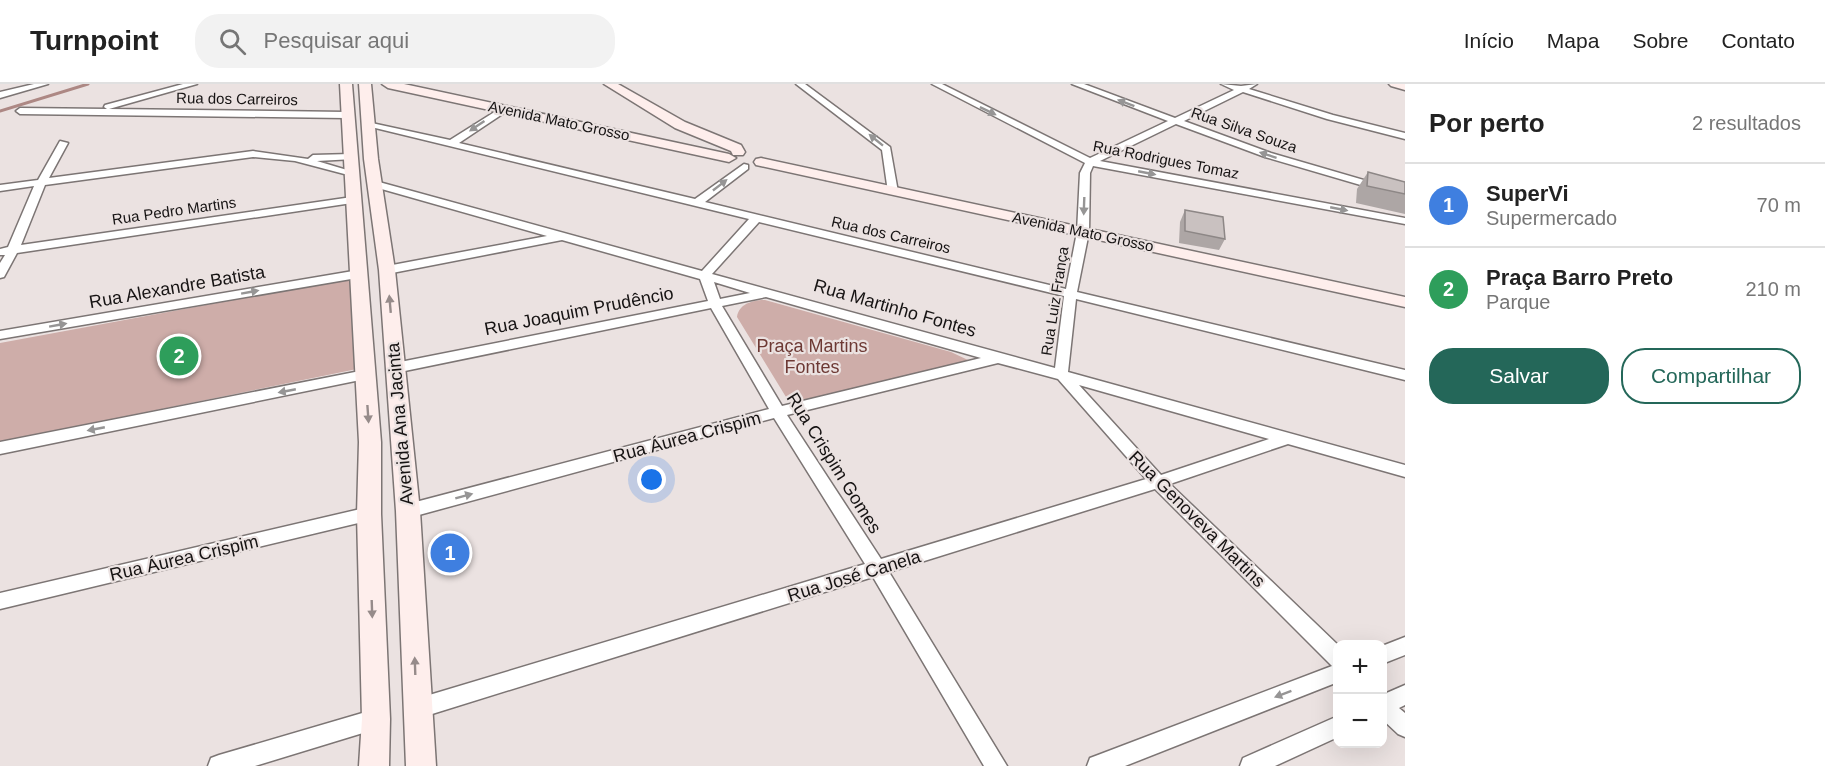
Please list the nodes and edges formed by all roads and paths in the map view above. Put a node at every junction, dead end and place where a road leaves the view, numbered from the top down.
1 (44, 84) edge
2 (193, 84) edge
3 (346, 84) edge
4 (388, 84) edge
5 (610, 84) edge
6 (800, 84) edge
7 (936, 84) edge
8 (1076, 84) edge
9 (1225, 84) edge
10 (1253, 84) edge
11 (1395, 84) edge
12 (1405, 86) edge
13 (1242, 89) junction
14 (0, 95) edge
15 (367, 104) edge
16 (504, 109) junction
17 (20, 111) dead end
18 (346, 111) junction
19 (91, 112) junction
20 (1175, 122) junction
21 (1405, 136) edge
22 (63, 143) dead end
23 (451, 144) junction
24 (733, 155) junction
25 (295, 158) junction
26 (761, 162) junction
27 (1090, 162) junction
28 (352, 165) junction
29 (744, 167) junction
30 (41, 183) junction
31 (375, 184) junction
32 (0, 188) edge
33 (893, 192) junction
34 (1405, 195) edge
35 (352, 200) junction
36 (697, 203) junction
37 (756, 218) junction
38 (1405, 221) edge
39 (379, 225) junction
40 (354, 229) junction
41 (1083, 232) junction
42 (567, 235) junction
43 (13, 250) junction
44 (0, 252) edge
45 (387, 270) junction
46 (0, 274) edge
47 (359, 274) junction
48 (705, 275) junction
49 (771, 292) junction
50 (1071, 293) junction
51 (1405, 302) edge
52 (715, 304) junction
53 (0, 335) edge
54 (1002, 357) junction
55 (395, 368) junction
56 (365, 375) junction
57 (1060, 375) junction
58 (1405, 375) edge
59 (778, 412) junction
60 (400, 436) junction
61 (1289, 438) junction
62 (370, 442) junction
63 (0, 448) edge
64 (1405, 471) edge
65 (1158, 482) junction
66 (408, 511) junction
67 (369, 514) junction
68 (878, 569) junction
69 (0, 602) edge
70 (1405, 646) edge
71 (1387, 653) edge
72 (1333, 654) edge
73 (1333, 675) edge
74 (1405, 695) edge
75 (1387, 703) edge
76 (416, 709) junction
77 (1387, 709) edge
78 (376, 719) junction
79 (1333, 728) edge
80 (1405, 728) edge
81 (219, 766) edge
82 (374, 766) edge
83 (421, 766) edge
84 (996, 766) edge
85 (1098, 766) edge
86 (1251, 766) edge

1 - 14 street
2 - 19 street
3 - 18 main road, Avenida Ana Jacinta
4 - 16 main road, Avenida Mato Grosso
5 - 24 main road
33 -> 6 street
7 -> 27 street, Rua Rodrigues Tomaz
20 -> 8 street, Rua Silva Souza
9 - 13 street
10 - 13 street
11 - 12 main road
13 - 20 street
13 - 21 street
15 - 18 main road
15 - 23 street, Rua dos Carreiros
15 - 31 main road, Avenida Ana Jacinta
16 -> 23 street
16 - 24 main road, Avenida Mato Grosso
17 - 19 street, Rua dos Carreiros
18 - 19 street, Rua dos Carreiros
18 - 28 main road, Avenida Ana Jacinta
20 - 27 street
34 -> 20 street, Rua Silva Souza
22 - 30 street
23 - 36 street, Rua dos Carreiros
24 - 26 main road, Avenida Mato Grosso
24 - 29 main road
25 - 28 street
25 - 28 street
25 - 30 street
26 - 29 main road
26 - 33 main road, Avenida Mato Grosso
27 -> 38 street, Rua Rodrigues Tomaz
27 -> 41 street, Rua Luiz França
28 - 35 main road, Avenida Ana Jacinta
36 -> 29 street
30 - 32 street
30 - 43 street
31 - 39 main road, Avenida Ana Jacinta
31 - 42 street, Rua Martinho Fontes
33 - 41 main road, Avenida Mato Grosso
35 - 40 main road, Avenida Ana Jacinta
35 - 43 street, Rua Pedro Martins
36 - 37 street, Rua dos Carreiros
37 - 48 street
37 - 50 street, Rua dos Carreiros
39 - 40 main road
39 - 45 main road, Avenida Ana Jacinta
40 - 47 main road, Avenida Ana Jacinta
41 - 50 street, Rua Luiz França
41 - 51 main road, Avenida Mato Grosso
42 - 45 street
42 - 48 street, Rua Martinho Fontes
43 - 44 street, Rua Pedro Martins
43 - 46 street
55 -> 45 main road, Avenida Ana Jacinta
53 -> 47 street, Rua Alexandre Batista
47 - 56 main road, Avenida Ana Jacinta
48 - 49 street, Rua Martinho Fontes
48 - 52 street, Rua Crispim Gomes
49 - 52 street, Rua Joaquim Prudêncio
49 - 54 street, Rua Martinho Fontes
50 - 57 street, Rua Luiz França
50 - 58 street, Rua dos Carreiros
52 - 55 street, Rua Joaquim Prudêncio
52 - 59 street, Rua Crispim Gomes
54 - 57 street, Rua Martinho Fontes
54 - 59 street, Rua Áurea Crispim
55 - 60 main road, Avenida Ana Jacinta
56 -> 62 main road, Avenida Ana Jacinta
56 -> 63 street
57 - 61 street, Rua Martinho Fontes
57 - 65 street, Rua Genoveva Martins
66 -> 59 street, Rua Áurea Crispim
59 - 68 street, Rua Crispim Gomes
60 - 62 main road
60 - 66 main road, Avenida Ana Jacinta
61 - 64 street, Rua Martinho Fontes
61 - 65 street, Rua José Canela
62 - 67 main road, Avenida Ana Jacinta
65 - 68 street, Rua José Canela
65 - 72 street, Rua Genoveva Martins
76 -> 66 main road, Avenida Ana Jacinta
67 - 69 street, Rua Áurea Crispim
67 -> 78 main road, Avenida Ana Jacinta
68 - 76 street, Rua José Canela
68 - 84 street, Rua Crispim Gomes
70 - 71 street
73 -> 85 street
74 - 75 street
76 - 83 main road, Avenida Ana Jacinta
77 - 80 street
78 - 81 street
78 - 82 main road, Avenida Ana Jacinta
79 - 86 street

